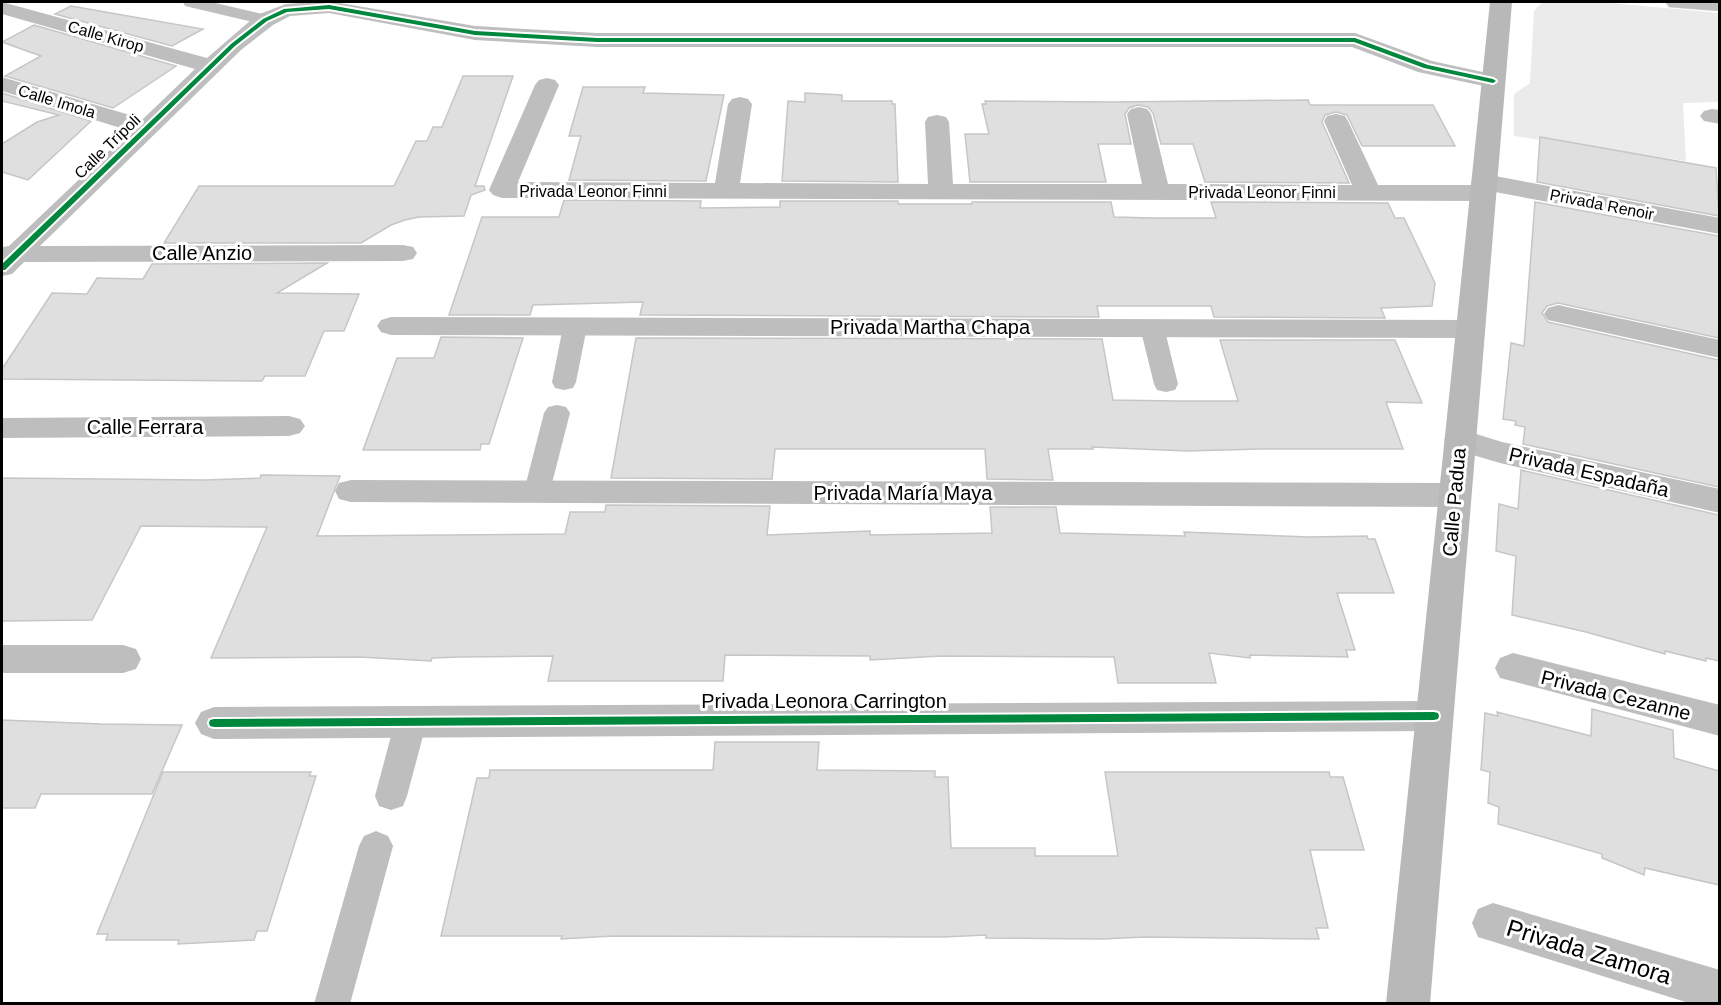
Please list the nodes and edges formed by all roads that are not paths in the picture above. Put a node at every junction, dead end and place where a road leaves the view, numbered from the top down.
1 (190, 2) edge
2 (1501, 2) edge
3 (1677, 2) edge
4 (1719, 5) edge
5 (290, 6) edge
6 (2, 7) edge
7 (265, 20) junction
8 (211, 66) junction
9 (1493, 81) junction
10 (2, 84) edge
11 (547, 85) dead end
12 (740, 104) dead end
13 (1139, 114) dead end
14 (1336, 121) dead end
15 (937, 122) dead end
16 (147, 128) junction
17 (1483, 187) junction
18 (726, 191) junction
19 (941, 192) junction
20 (1157, 192) junction
21 (1368, 192) junction
22 (1719, 226) edge
23 (403, 253) dead end
24 (6, 259) edge
25 (1557, 314) dead end
26 (391, 326) dead end
27 (575, 327) junction
28 (1152, 327) junction
29 (1470, 329) junction
30 (1719, 349) edge
31 (564, 382) dead end
32 (1166, 384) dead end
33 (557, 413) dead end
34 (289, 426) dead end
35 (2, 428) edge
36 (1460, 440) junction
37 (351, 491) dead end
38 (537, 491) junction
39 (1455, 495) junction
40 (1719, 501) edge
41 (2, 659) edge
42 (123, 659) dead end
43 (1513, 668) dead end
44 (1434, 716) junction
45 (1719, 721) edge
46 (411, 722) junction
47 (214, 723) dead end
48 (390, 796) dead end
49 (376, 846) dead end
50 (1493, 923) dead end
51 (1719, 991) edge
52 (332, 1004) edge
53 (1408, 1004) edge

1 - 7 lane
2 - 9 street, Calle Padua
3 - 4 main road
5 - 7 main road, Calle Trípoli
5 - 9 main road
6 - 8 main road, Calle Kirop
7 - 8 main road, Calle Trípoli
8 - 16 main road, Calle Trípoli
9 - 17 street, Calle Padua
10 - 16 main road, Calle Imola
11 - 18 main road, Privada Leonor Finni
12 - 18 main road
13 - 20 main road
14 - 21 main road, Privada Leonor Finni
15 - 19 main road
16 - 24 main road, Calle Trípoli
17 - 21 main road, Privada Leonor Finni
17 - 22 main road, Privada Renoir
17 - 29 street, Calle Padua
18 - 19 main road, Privada Leonor Finni
19 - 20 main road, Privada Leonor Finni
20 - 21 main road, Privada Leonor Finni
23 - 24 main road, Calle Anzio
25 - 30 main road
26 - 27 main road, Privada Martha Chapa
27 - 28 main road, Privada Martha Chapa
27 - 31 lane
28 - 29 main road, Privada Martha Chapa
28 - 32 lane
29 - 36 street, Calle Padua
33 - 38 lane
34 - 35 main road, Calle Ferrara
36 - 39 street, Calle Padua
36 - 40 main road, Privada Espadaña
37 - 38 main road, Privada María Maya
38 - 39 main road, Privada María Maya
39 - 44 street, Calle Padua
41 - 42 main road
43 - 45 main road, Privada Cezanne
44 - 46 main road, Privada Leonora Carrington
44 - 53 street, Calle Padua
46 - 47 main road, Privada Leonora Carrington
46 - 48 lane
49 - 52 lane
50 - 51 main road, Privada Zamora

